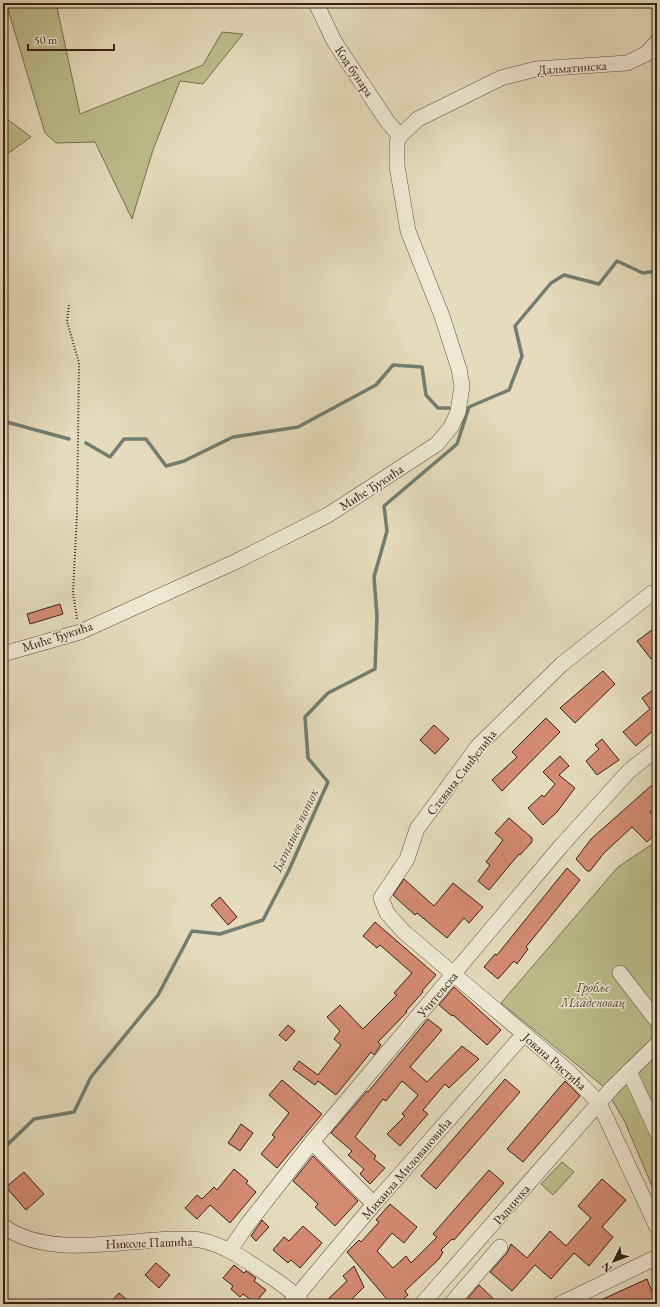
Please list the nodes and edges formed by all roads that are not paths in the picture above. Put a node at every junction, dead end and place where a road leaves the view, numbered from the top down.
1 (316, 3) edge
2 (657, 42) edge
3 (400, 136) junction
4 (652, 593) dead end
5 (3, 654) edge
6 (657, 749) edge
7 (404, 932) joint
8 (454, 973) junction
9 (620, 973) dead end
10 (657, 1021) edge
11 (524, 1034) junction
12 (657, 1044) edge
13 (629, 1071) junction
14 (599, 1103) junction
15 (657, 1132) edge
16 (312, 1142) junction
17 (374, 1204) junction
18 (3, 1226) edge
19 (657, 1227) edge
20 (500, 1247) dead end
21 (230, 1250) junction
22 (657, 1257) edge
23 (296, 1301) edge
24 (422, 1304) edge
25 (451, 1304) edge
26 (560, 1304) edge

1 - 3 street, Код бунара
2 - 3 street, Далматинска
3 - 5 street, Миће Ђукића
4 - 7 street, Стевана Синђелића
6 - 8 street, Учитељска
7 - 8 street, Јована Ристића
8 - 11 street, Јована Ристића
8 - 16 street, Учитељска
9 - 10 street
11 - 14 street, Јована Ристића
11 - 17 street, Михаила Миловановића
12 - 13 street, Радничка
13 - 14 street, Радничка
13 - 15 street
14 - 19 street, Јована Ристића
14 - 24 street, Радничка
16 - 17 street
16 - 21 street, Учитељска
17 - 23 street, Михаила Миловановића
18 - 21 street, Николе Пашића
20 - 25 street
21 - 23 street, Николе Пашића
22 - 26 street

